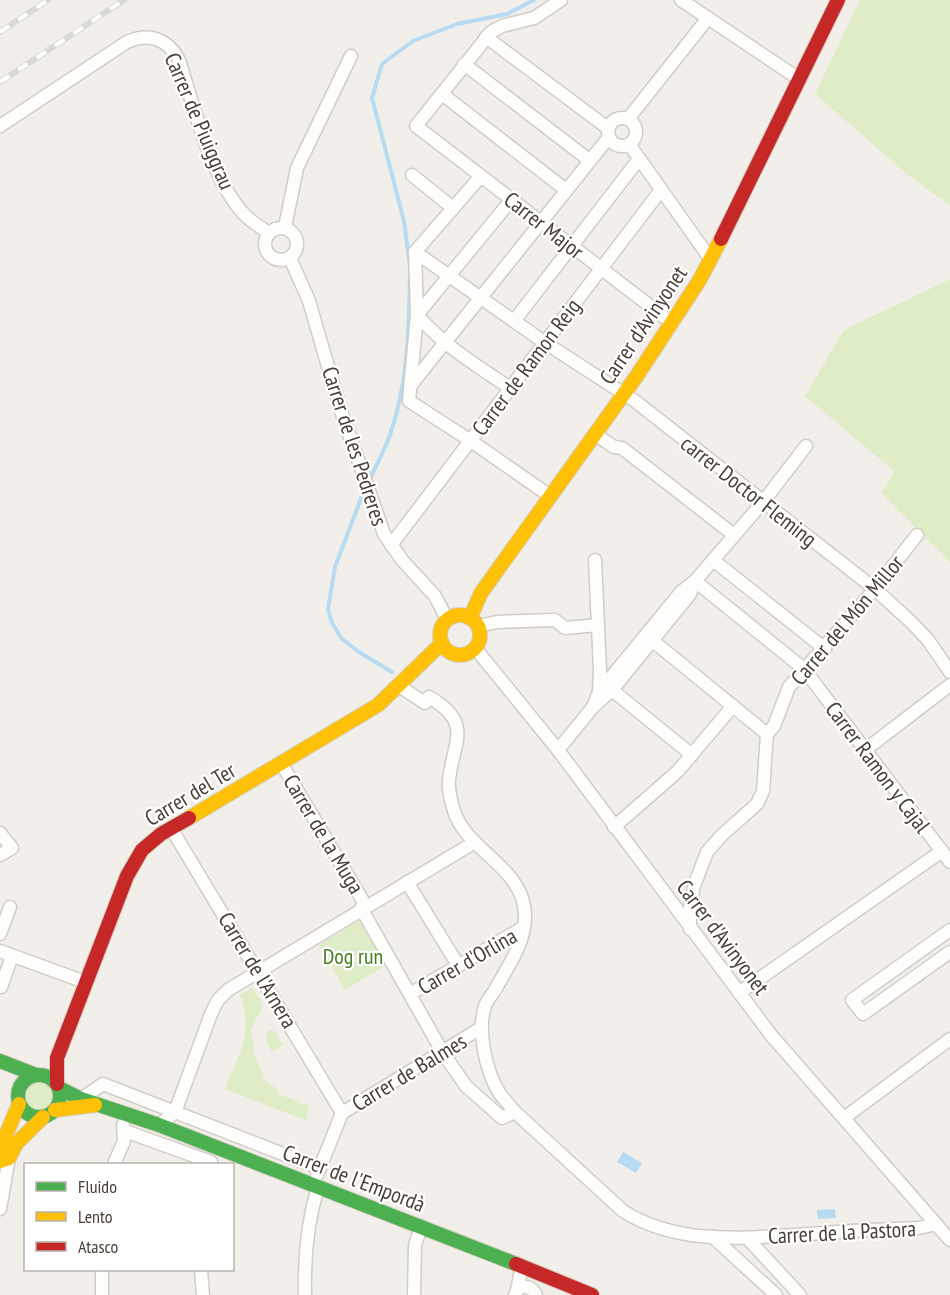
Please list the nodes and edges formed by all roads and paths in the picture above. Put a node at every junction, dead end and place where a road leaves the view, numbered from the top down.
1 (561, 0) edge
2 (681, 0) edge
3 (837, 0) edge
4 (708, 18) junction
5 (486, 37) junction
6 (351, 56) dead end
7 (464, 64) junction
8 (799, 79) junction
9 (442, 94) junction
10 (628, 120) junction
11 (0, 126) edge
12 (609, 133) junction
13 (629, 144) junction
14 (639, 159) junction
15 (590, 160) junction
16 (412, 175) dead end
17 (481, 176) junction
18 (566, 190) junction
19 (661, 190) junction
20 (512, 199) junction
21 (453, 208) junction
22 (540, 221) junction
23 (285, 227) junction
24 (269, 233) junction
25 (572, 246) junction
26 (415, 252) junction
27 (290, 258) junction
28 (711, 260) junction
29 (600, 268) junction
30 (448, 275) junction
31 (482, 298) junction
32 (417, 315) junction
33 (514, 321) junction
34 (672, 323) junction
35 (544, 342) junction
36 (446, 343) junction
37 (411, 386) junction
38 (510, 388) junction
39 (624, 393) junction
40 (595, 434) junction
41 (471, 441) junction
42 (806, 446) dead end
43 (550, 496) junction
44 (763, 502) junction
45 (734, 535) junction
46 (916, 535) dead end
47 (391, 545) junction
48 (595, 560) dead end
49 (713, 560) junction
50 (695, 581) junction
51 (875, 590) junction
52 (447, 619) junction
53 (474, 622) junction
54 (597, 625) junction
55 (653, 641) junction
56 (442, 643) junction
57 (475, 648) junction
58 (825, 649) junction
59 (804, 669) junction
60 (950, 672) edge
61 (950, 685) edge
62 (399, 686) junction
63 (612, 690) junction
64 (599, 693) junction
65 (733, 706) junction
66 (593, 707) junction
67 (767, 734) junction
68 (558, 750) junction
69 (865, 750) junction
70 (692, 755) junction
71 (281, 763) junction
72 (614, 827) junction
73 (171, 828) junction
74 (0, 833) edge
75 (475, 842) junction
76 (942, 851) junction
77 (0, 855) edge
78 (950, 862) edge
79 (407, 882) junction
80 (10, 907) dead end
81 (364, 907) junction
82 (524, 927) junction
83 (690, 929) junction
84 (950, 930) edge
85 (0, 934) edge
86 (950, 952) edge
87 (6, 954) edge
88 (458, 965) junction
89 (258, 970) junction
90 (85, 982) junction
91 (1, 987) edge
92 (739, 993) junction
93 (410, 994) junction
94 (481, 1028) junction
95 (950, 1039) edge
96 (443, 1053) junction
97 (57, 1058) junction
98 (0, 1061) edge
99 (38, 1075) junction
100 (5, 1077) edge
101 (58, 1086) junction
102 (81, 1099) junction
103 (18, 1100) junction
104 (100, 1105) junction
105 (117, 1110) junction
106 (175, 1112) junction
107 (515, 1112) junction
108 (342, 1113) junction
109 (49, 1114) junction
110 (844, 1118) junction
111 (159, 1125) junction
112 (124, 1131) junction
113 (218, 1148) junction
114 (3, 1156) edge
115 (114, 1163) edge
116 (211, 1163) edge
117 (320, 1168) junction
118 (316, 1186) junction
119 (0, 1209) edge
120 (936, 1224) junction
121 (421, 1226) junction
122 (713, 1237) junction
123 (747, 1238) junction
124 (950, 1240) edge
125 (523, 1266) junction
126 (102, 1271) edge
127 (201, 1271) edge
128 (548, 1277) junction
129 (516, 1293) edge
130 (102, 1295) edge
131 (203, 1295) edge
132 (305, 1295) edge
133 (414, 1295) edge
134 (536, 1295) edge
135 (592, 1295) edge
136 (776, 1295) edge
137 (800, 1295) edge

1 - 5 street
2 - 4 street
3 - 8 street, Carrer d'Avinyonet
4 - 8 street
4 - 10 street
5 - 7 street
5 - 12 street
6 - 23 street
7 - 9 street
7 - 15 street
8 - 28 street, Carrer d'Avinyonet
9 - 17 street, Carrer Major
9 - 18 street
10 - 12 street
10 - 13 street
11 - 24 street, Carrer de Piuiggrau
12 - 13 street
12 - 15 street
13 - 14 street
14 - 19 street
14 - 25 street
15 - 18 street
16 - 21 street
17 - 20 street, Carrer Major
17 - 21 street
18 - 22 street
19 - 28 street
19 - 29 street, Carrer de Ramon Reig
20 - 22 street, Carrer Major
20 - 30 street
21 - 26 street
22 - 25 street, Carrer Major
22 - 31 street
23 - 24 street
23 - 27 street
24 - 27 street
25 - 29 street, Carrer Major
25 - 33 street
26 - 30 street, carrer Doctor Fleming
26 - 32 street
27 - 47 street, Carrer de les Pedreres
28 - 34 street, Carrer d'Avinyonet
29 - 34 street, Carrer Major
29 - 35 street, Carrer de Ramon Reig
30 - 31 street, carrer Doctor Fleming
30 - 32 street
31 - 33 street, carrer Doctor Fleming
31 - 36 street
32 - 36 street
32 - 37 street
33 - 35 street, carrer Doctor Fleming
34 - 39 street, Carrer d'Avinyonet
35 - 38 street, Carrer de Ramon Reig
35 - 39 street, carrer Doctor Fleming
36 - 37 street
36 - 38 street
37 - 41 street
38 - 41 street, Carrer de Ramon Reig
39 - 40 street, Carrer d'Avinyonet
39 - 44 street, carrer Doctor Fleming
40 - 43 street, Carrer d'Avinyonet
40 - 45 street
41 - 43 street
41 - 47 street, Carrer de Ramon Reig
42 - 44 street
43 - 53 street, Carrer d'Avinyonet
44 - 45 street
44 - 51 street, carrer Doctor Fleming
45 - 49 street
46 - 51 street, Carrer del Món Millor
47 - 52 street, Carrer de les Pedreres
48 - 54 street
49 - 50 street
49 - 58 street
50 - 55 street
50 - 59 street, Carrer Ramon y Cajal
50 - 64 street
51 - 58 street, Carrer del Món Millor
51 - 60 street, carrer Doctor Fleming
52 - 53 street
52 - 56 street
53 - 54 street
53 - 57 street
54 - 64 street
55 - 63 street
55 - 65 street
56 - 57 street
56 - 62 street, Carrer del Ter
57 - 68 street, Carrer d'Avinyonet
58 - 59 street, Carrer del Món Millor
59 - 67 street, Carrer del Món Millor
59 - 69 street, Carrer Ramon y Cajal
61 - 69 street
62 - 71 street, Carrer del Ter
62 - 75 street
63 - 66 street
63 - 70 street
64 - 66 street
65 - 67 street
65 - 70 street
66 - 68 street
67 - 83 street, Carrer del Món Millor
68 - 72 street, Carrer d'Avinyonet
69 - 76 street, Carrer Ramon y Cajal
70 - 72 street
71 - 73 street, Carrer del Ter
71 - 81 street, Carrer de la Muga
72 - 83 street, Carrer d'Avinyonet
73 - 89 street, Carrer de l'Arnera
73 - 90 street, Carrer del Ter
74 - 77 street
75 - 79 street
75 - 82 street
76 - 78 street, Carrer Ramon y Cajal
76 - 92 street
79 - 81 street
79 - 88 street
80 - 85 street
81 - 89 street
81 - 93 street, Carrer de la Muga
82 - 88 street, Carrer d'Orlina
82 - 94 street
83 - 92 street, Carrer d'Avinyonet
84 - 86 street
87 - 90 street
87 - 91 street
88 - 93 street, Carrer d'Orlina
89 - 106 street
89 - 108 street, Carrer de l'Arnera
90 - 97 street, Carrer del Ter
92 - 110 street, Carrer d'Avinyonet
93 - 96 street, Carrer de la Muga
94 - 96 street, Carrer de Balmes
94 - 107 street, Carrer de la Pastora
95 - 110 street
96 - 107 street, Carrer de la Muga
96 - 108 street, Carrer de Balmes
97 - 99 street
97 - 101 street
98 - 99 street
99 - 101 street
99 - 103 street
100 - 103 street
101 - 102 street, Carrer de l'Empordà
101 - 109 street
102 - 104 street, Carrer de l'Empordà
102 - 106 street, Carrer de l'Empordà
103 - 109 street
103 - 114 street
104 - 105 street, Carrer de l'Empordà
104 - 109 street, Carrer de l'Empordà
105 - 111 street, Carrer de l'Empordà
105 - 112 street
106 - 111 street
106 - 117 street, Carrer de l'Empordà
107 - 122 street, Carrer de la Pastora
108 - 117 street, Carrer de Balmes
109 - 114 street
110 - 120 street, Carrer d'Avinyonet
111 - 113 street, Carrer de l'Empordà
112 - 115 street
112 - 116 street
113 - 116 street
113 - 118 street, Carrer de l'Empordà
114 - 119 street
117 - 118 street, Carrer de Balmes
118 - 121 street, Carrer de l'Empordà
118 - 132 street, Carrer de Balmes
120 - 123 street, Carrer de la Pastora
120 - 124 street, Carrer d'Avinyonet
121 - 125 street, Carrer de l'Empordà
121 - 133 street
122 - 123 street, Carrer de la Pastora
122 - 136 street
123 - 137 street
125 - 128 street, Carrer de l'Empordà
125 - 129 street
126 - 130 street
127 - 131 street
128 - 134 street
128 - 135 street, Carrer de l'Empordà
129 - 134 street

